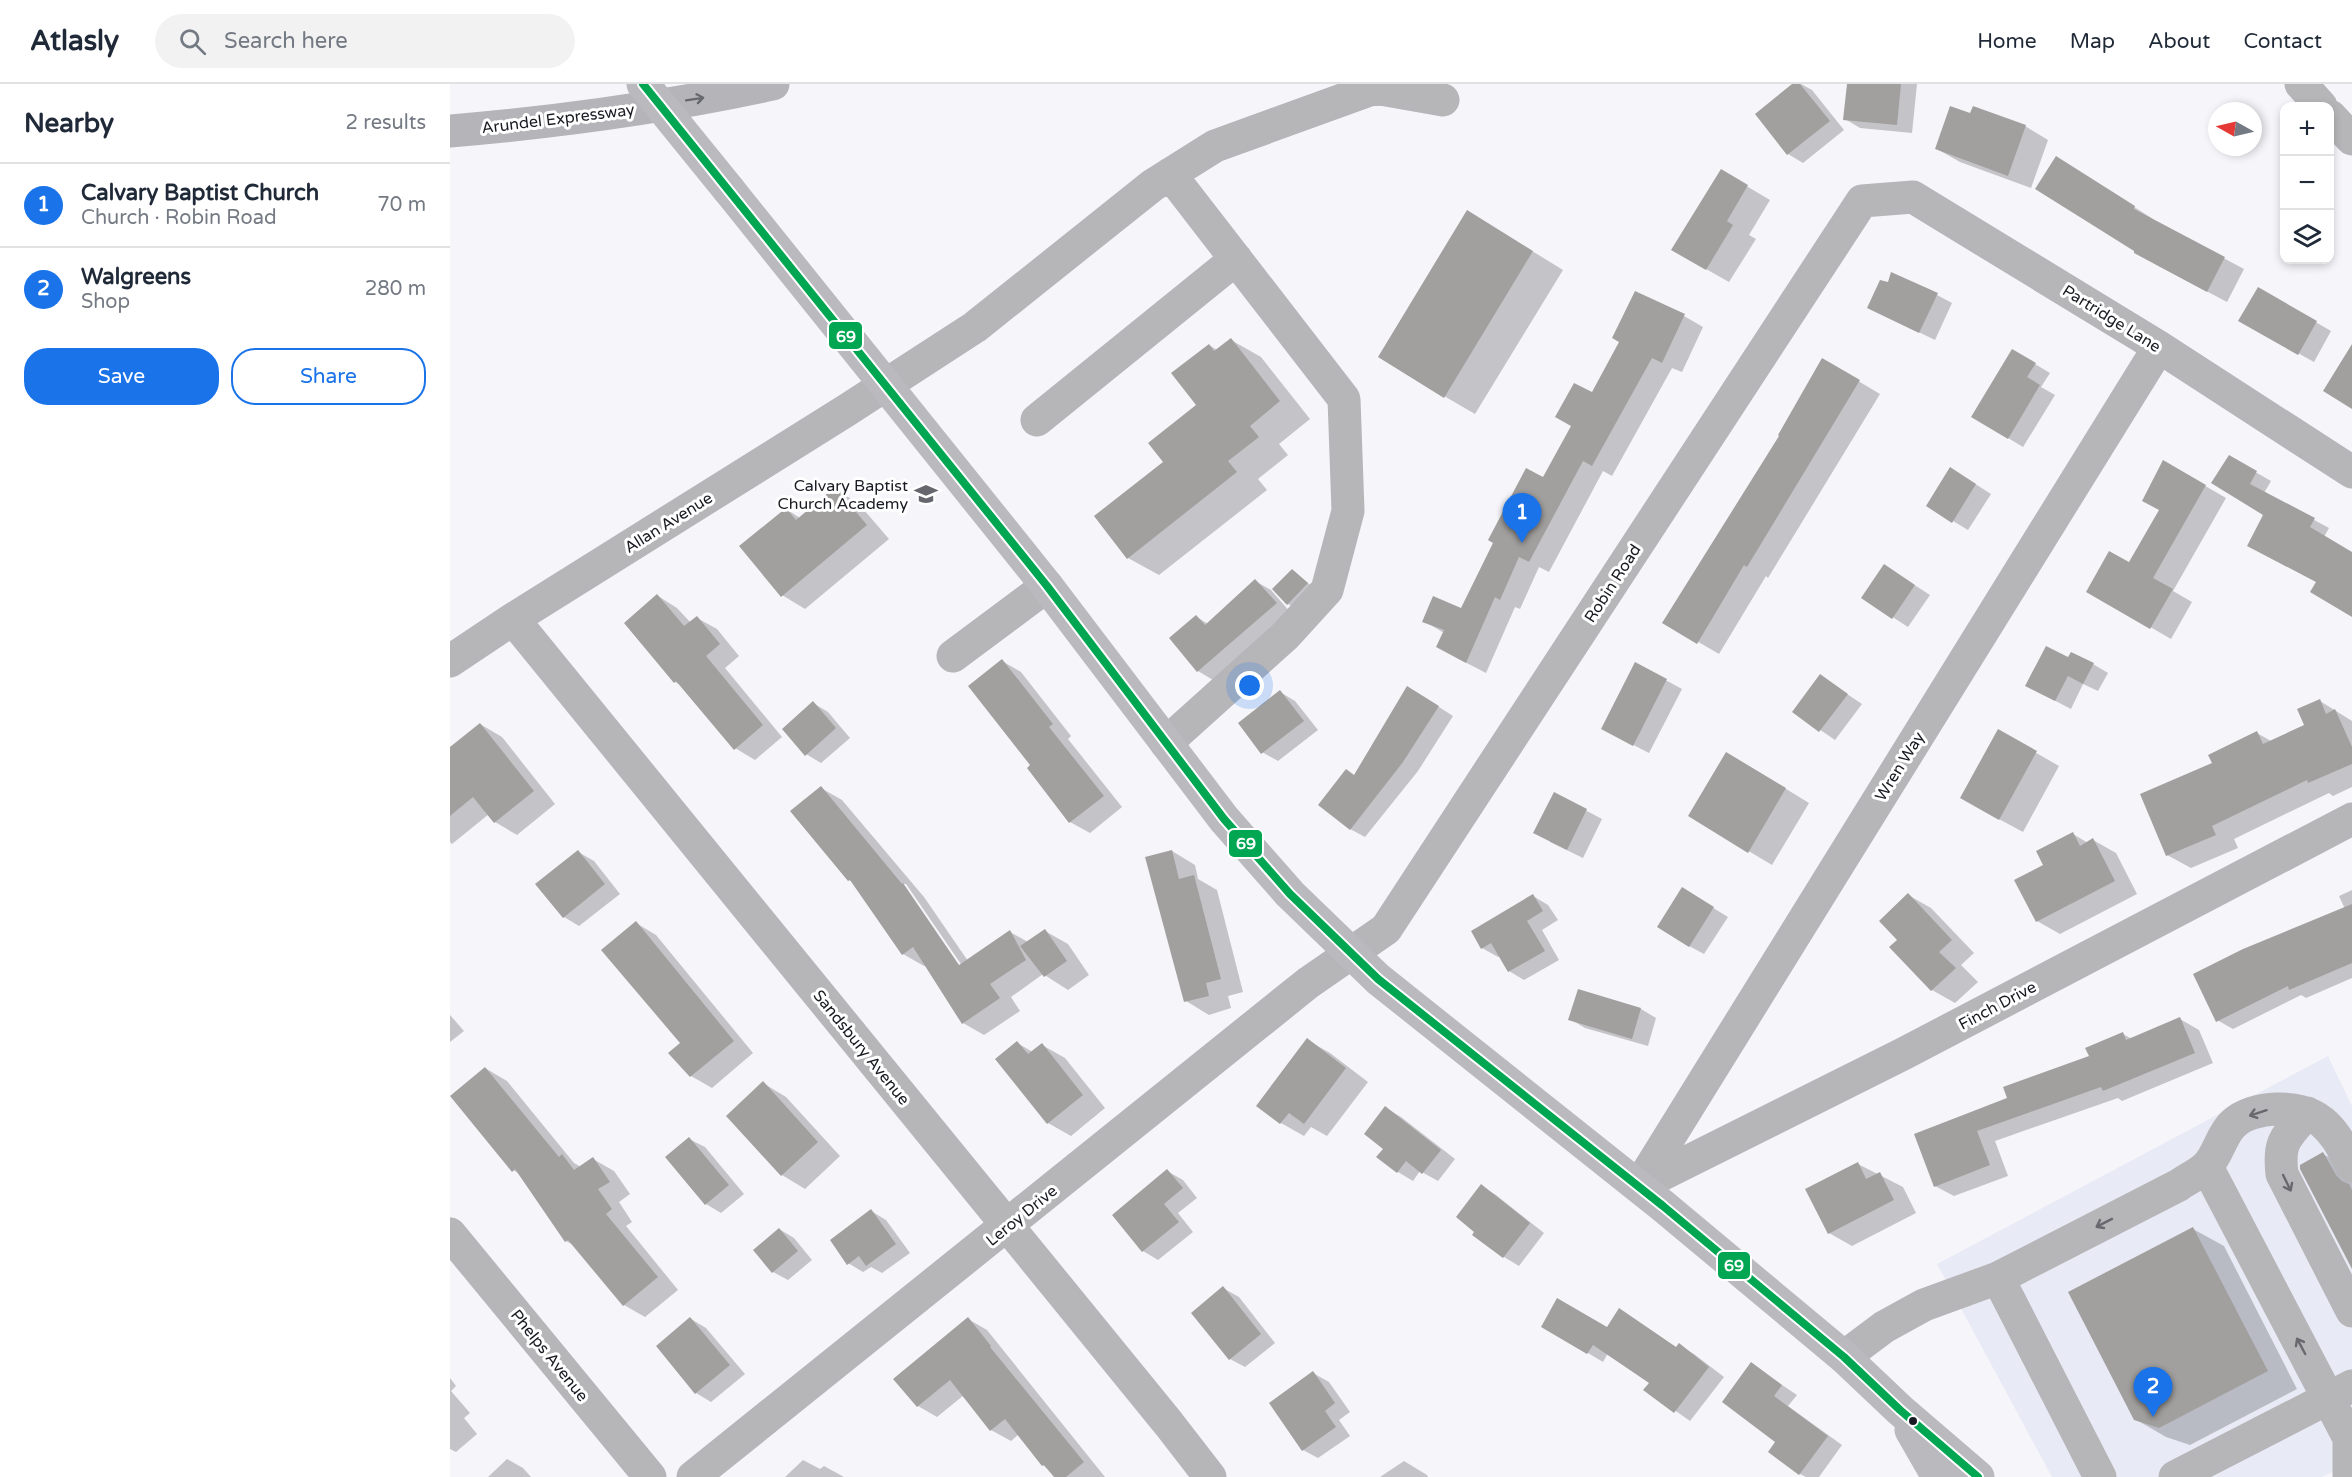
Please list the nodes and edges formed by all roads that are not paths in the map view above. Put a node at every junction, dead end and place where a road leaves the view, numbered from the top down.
1 (643, 84) edge
2 (773, 84) edge
3 (2301, 84) edge
4 (1443, 100) dead end
5 (2317, 102) edge
6 (2334, 120) edge
7 (450, 131) edge
8 (2352, 139) edge
9 (1170, 174) junction
10 (1862, 201) joint
11 (1236, 259) junction
12 (2158, 347) junction
13 (887, 384) junction
14 (1037, 420) dead end
15 (2352, 472) edge
16 (1047, 586) junction
17 (513, 618) junction
18 (953, 656) dead end
19 (450, 661) edge
20 (1166, 743) junction
21 (2352, 819) edge
22 (1349, 953) junction
23 (2307, 1113) junction
24 (2352, 1166) edge
25 (2207, 1167) junction
26 (1639, 1186) junction
27 (1008, 1226) junction
28 (450, 1234) edge
29 (1998, 1278) junction
30 (2352, 1311) edge
31 (1844, 1356) junction
32 (2340, 1392) edge
33 (1900, 1410) junction
34 (2351, 1439) edge
35 (650, 1477) edge
36 (693, 1477) edge
37 (1210, 1477) edge
38 (1938, 1477) edge
39 (1978, 1477) edge
40 (2100, 1477) edge
41 (2175, 1477) edge
42 (2349, 1477) edge

1 - 13 main road, bridge
7 -> 2 highway, Arundel Expressway
3 - 5 street
4 - 9 street, Allan Avenue
6 - 8 street
9 - 11 street
9 - 13 street, Allan Avenue
10 - 12 street, Partridge Lane
10 - 22 street, Robin Road
11 - 14 street
11 - 20 street
12 - 15 street, Partridge Lane
12 - 26 street, Wren Way
13 - 16 main road
13 - 17 street, Allan Avenue
16 - 18 street
16 - 20 main road
17 - 19 street, Allan Avenue
17 - 27 street, Sandsbury Avenue
20 - 22 main road
21 - 26 street, Finch Drive
22 - 26 main road
22 - 27 street, Leroy Drive
23 - 24 street
23 -> 25 street
23 -> 30 street
25 -> 29 street
32 -> 25 street
26 - 31 main road
27 - 36 street, Leroy Drive
27 - 37 street, Sandsbury Avenue
28 - 35 street, Phelps Avenue
29 - 31 street
29 - 40 street
31 - 33 main road
32 - 34 street
32 - 41 street
33 - 38 main road
33 - 39 main road
34 - 42 street

